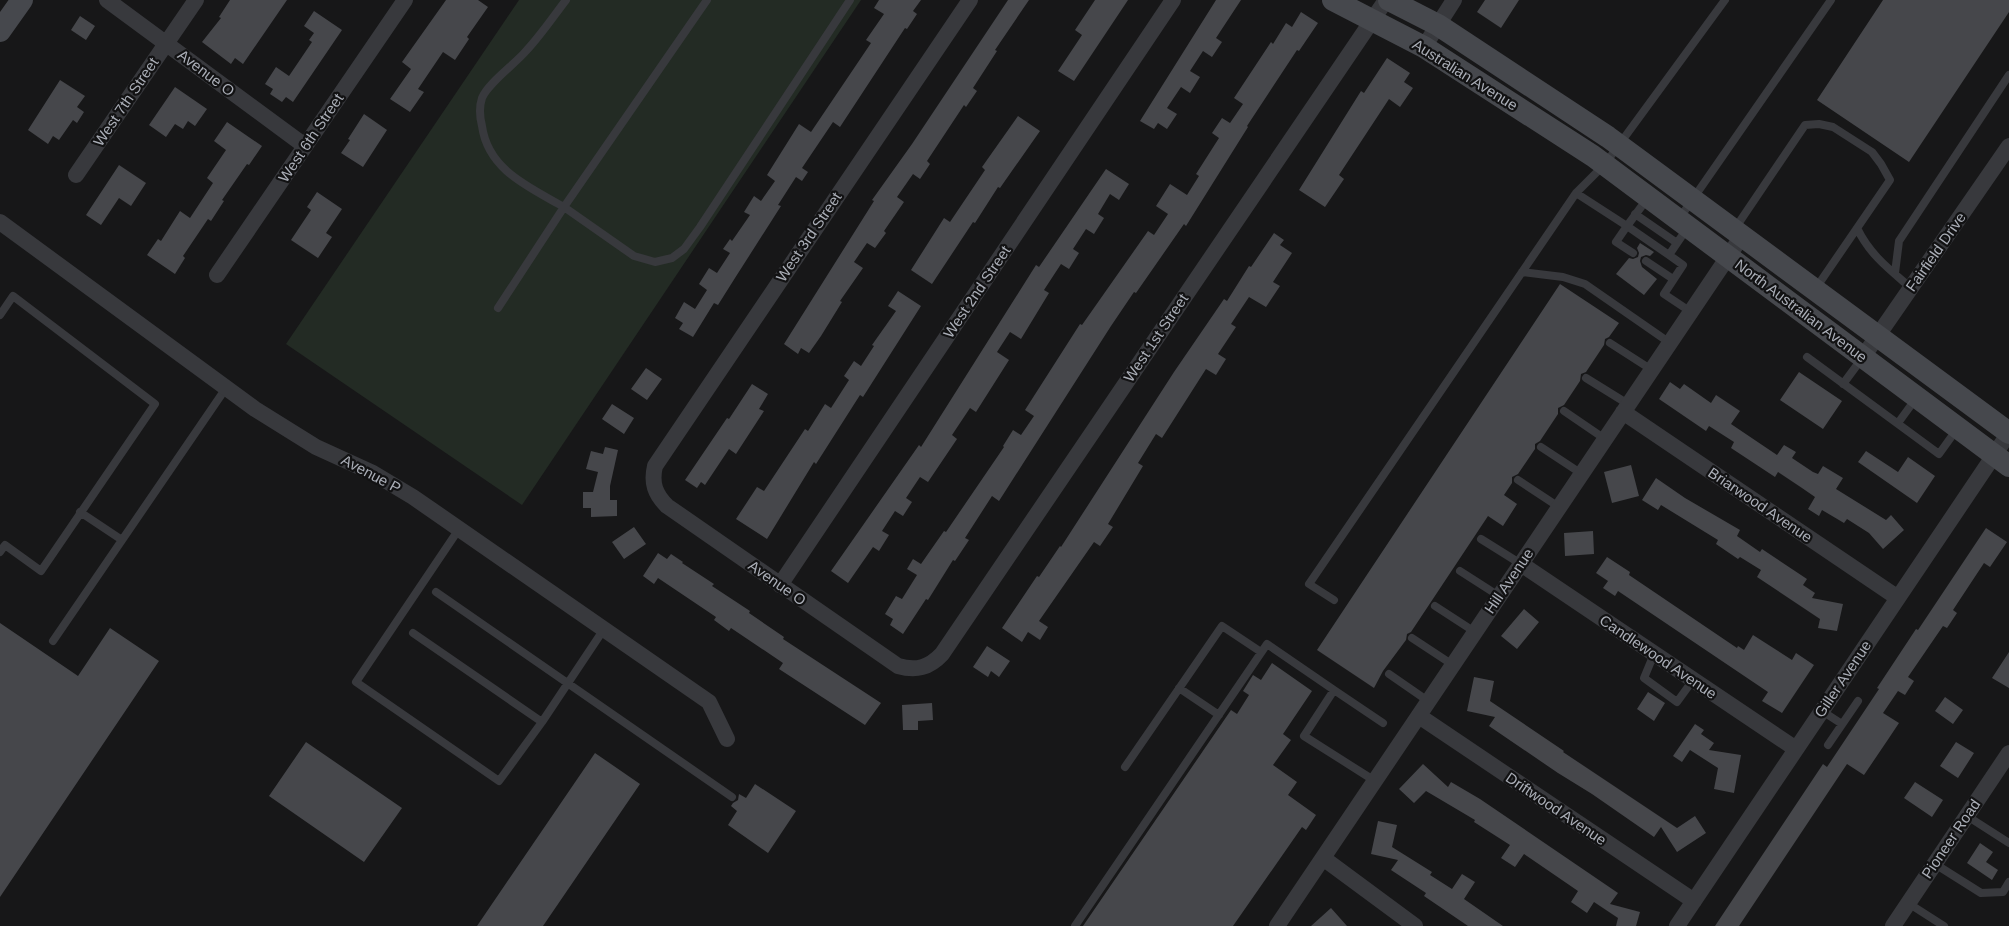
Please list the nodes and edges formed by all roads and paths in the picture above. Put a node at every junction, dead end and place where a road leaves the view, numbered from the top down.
1 (22, 0) edge
2 (106, 0) edge
3 (196, 0) edge
4 (405, 0) edge
5 (566, 0) edge
6 (707, 0) edge
7 (850, 0) edge
8 (970, 0) edge
9 (1173, 0) edge
10 (1333, 0) edge
11 (1388, 0) edge
12 (1454, 0) edge
13 (1725, 0) edge
14 (1831, 0) edge
15 (1372, 21) junction
16 (1438, 25) junction
17 (0, 31) edge
18 (166, 43) junction
19 (1424, 48) junction
20 (2009, 75) edge
21 (1614, 141) junction
22 (305, 146) junction
23 (2009, 146) edge
24 (1599, 160) junction
25 (76, 175) dead end
26 (1576, 193) junction
27 (1693, 200) junction
28 (1642, 206) junction
29 (564, 207) junction
30 (1, 224) edge
31 (1627, 226) junction
32 (1857, 228) junction
33 (1681, 230) junction
34 (1738, 233) junction
35 (1633, 253) dead end
36 (1668, 255) junction
37 (1728, 256) junction
38 (1646, 261) dead end
39 (1522, 272) junction
40 (1895, 273) junction
41 (217, 275) dead end
42 (1673, 279) junction
43 (1911, 288) junction
44 (1815, 289) junction
45 (498, 308) dead end
46 (1691, 312) junction
47 (0, 315) edge
48 (1878, 336) junction
49 (1610, 343) dead end
50 (1670, 343) junction
51 (1807, 357) dead end
52 (1863, 357) junction
53 (1652, 370) junction
54 (1586, 378) dead end
55 (1843, 384) junction
56 (226, 388) junction
57 (1917, 397) junction
58 (1626, 408) junction
59 (1564, 411) dead end
60 (1898, 423) junction
61 (1958, 428) junction
62 (2009, 433) edge
63 (1605, 439) junction
64 (1541, 447) dead end
65 (2002, 460) edge
66 (1582, 474) junction
67 (652, 477) joint
68 (1518, 480) dead end
69 (1559, 507) junction
70 (80, 512) junction
71 (459, 529) junction
72 (1481, 538) dead end
73 (122, 540) junction
74 (0, 552) edge
75 (1521, 564) junction
76 (1460, 571) dead end
77 (780, 585) junction
78 (436, 592) dead end
79 (1499, 596) junction
80 (1898, 598) junction
81 (1334, 600) dead end
82 (1435, 606) dead end
83 (604, 629) junction
84 (1475, 632) junction
85 (413, 633) dead end
86 (1412, 638) dead end
87 (53, 641) dead end
88 (1261, 652) junction
89 (1654, 654) junction
90 (1453, 665) junction
91 (919, 669) joint
92 (1389, 674) dead end
93 (1693, 680) junction
94 (567, 684) junction
95 (1179, 687) junction
96 (1334, 690) junction
97 (1428, 701) junction
98 (1858, 701) dead end
99 (1822, 711) junction
100 (1219, 715) junction
101 (1419, 716) junction
102 (542, 722) junction
103 (1383, 723) dead end
104 (1842, 724) junction
105 (727, 739) dead end
106 (1828, 745) dead end
107 (1796, 749) junction
108 (2009, 753) edge
109 (1125, 767) dead end
110 (1375, 782) junction
111 (732, 797) dead end
112 (1967, 816) junction
113 (2009, 843) edge
114 (1323, 858) junction
115 (1935, 864) junction
116 (2009, 882) edge
117 (1694, 901) junction
118 (1908, 903) junction
119 (1075, 926) edge
120 (1277, 926) edge
121 (1415, 926) edge
122 (1677, 926) edge
123 (1893, 926) edge
124 (1944, 926) edge

1 - 17 main road
2 - 18 street, Avenue O
3 - 18 street, West 7th Street
4 - 22 street, West 6th Street
5 - 29 lane
6 - 29 lane
7 - 29 lane
8 - 67 street, West 3rd Street
9 - 77 street, West 2nd Street
10 - 15 main road, Australian Avenue
11 - 15 street, West 1st Street
11 - 16 main road, Australian Avenue
12 - 16 street
13 - 21 lane
14 - 27 lane
15 - 19 main road, Australian Avenue
15 - 91 street, West 1st Street
16 - 19 street
16 - 21 main road, Australian Avenue
18 - 22 street, Avenue O
18 - 25 street, West 7th Street
19 - 24 main road, Australian Avenue
20 - 40 lane
21 - 24 lane
21 - 27 main road, North Australian Avenue
22 - 41 street, West 6th Street
23 - 43 street, Fairfield Drive
24 - 26 lane
24 - 28 main road, North Australian Avenue
26 - 31 lane
26 - 39 lane
27 - 33 lane
27 - 34 main road, North Australian Avenue
28 - 31 lane
28 - 33 main road, North Australian Avenue
29 - 45 lane
30 - 56 street, Avenue P
31 - 35 lane
31 - 36 lane
32 - 34 lane
32 - 40 lane
32 - 44 lane
33 - 36 lane
33 - 37 main road, North Australian Avenue
34 - 37 street, Hill Avenue
34 - 44 main road, North Australian Avenue
36 - 42 lane
37 - 46 street, Hill Avenue
37 - 52 main road, North Australian Avenue
38 - 42 lane
39 - 50 lane
39 - 81 lane
40 - 43 lane
42 - 46 lane
43 - 48 street, Fairfield Drive
44 - 48 main road, North Australian Avenue
46 - 50 street, Hill Avenue
47 - 70 lane
48 - 52 street, Fairfield Drive
48 - 62 main road, North Australian Avenue
49 - 53 lane
50 - 53 street, Hill Avenue
51 - 55 lane
52 - 55 lane
52 - 57 main road, North Australian Avenue
53 - 58 street, Hill Avenue
54 - 58 lane
55 - 60 lane
56 - 71 street, Avenue P
56 - 73 lane
57 - 60 lane
57 - 61 main road, North Australian Avenue
58 - 63 street, Hill Avenue
58 - 80 street, Briarwood Avenue
59 - 63 lane
60 - 61 lane
61 - 65 main road, North Australian Avenue
62 - 65 street, Giller Avenue
63 - 66 street, Hill Avenue
64 - 66 lane
65 - 80 street, Giller Avenue
66 - 69 street, Hill Avenue
67 - 77 street, Avenue O
68 - 69 lane
69 - 75 street, Hill Avenue
70 - 73 lane
70 - 74 lane
71 - 83 street, Avenue P
71 - 102 lane
72 - 75 lane
73 - 87 lane
75 - 79 street, Hill Avenue
75 - 89 street, Candlewood Avenue
76 - 79 lane
77 - 91 street, Avenue O
78 - 94 lane
79 - 84 street, Hill Avenue
80 - 99 street, Giller Avenue
82 - 84 lane
83 - 94 lane
83 - 105 street, Avenue P
84 - 90 street, Hill Avenue
85 - 102 lane
86 - 90 lane
88 - 95 lane
88 - 96 lane
88 - 100 lane
89 - 93 street, Candlewood Avenue
89 - 93 lane
90 - 97 street, Hill Avenue
92 - 97 lane
93 - 107 street, Candlewood Avenue
94 - 102 lane
94 - 111 lane
95 - 100 lane
95 - 109 lane
96 - 103 lane
96 - 110 lane
97 - 101 street, Hill Avenue
98 - 104 lane
99 - 104 lane
99 - 107 street, Giller Avenue
100 - 119 lane
101 - 110 street, Hill Avenue
101 - 117 street, Driftwood Avenue
104 - 106 lane
107 - 117 street, Giller Avenue
108 - 112 street, Pioneer Road
110 - 114 street, Hill Avenue
112 - 113 lane
112 - 115 street, Pioneer Road
114 - 120 street, Hill Avenue
114 - 121 street
115 - 116 lane
115 - 118 street, Pioneer Road
117 - 122 street, Giller Avenue
118 - 123 street, Pioneer Road
118 - 124 lane

